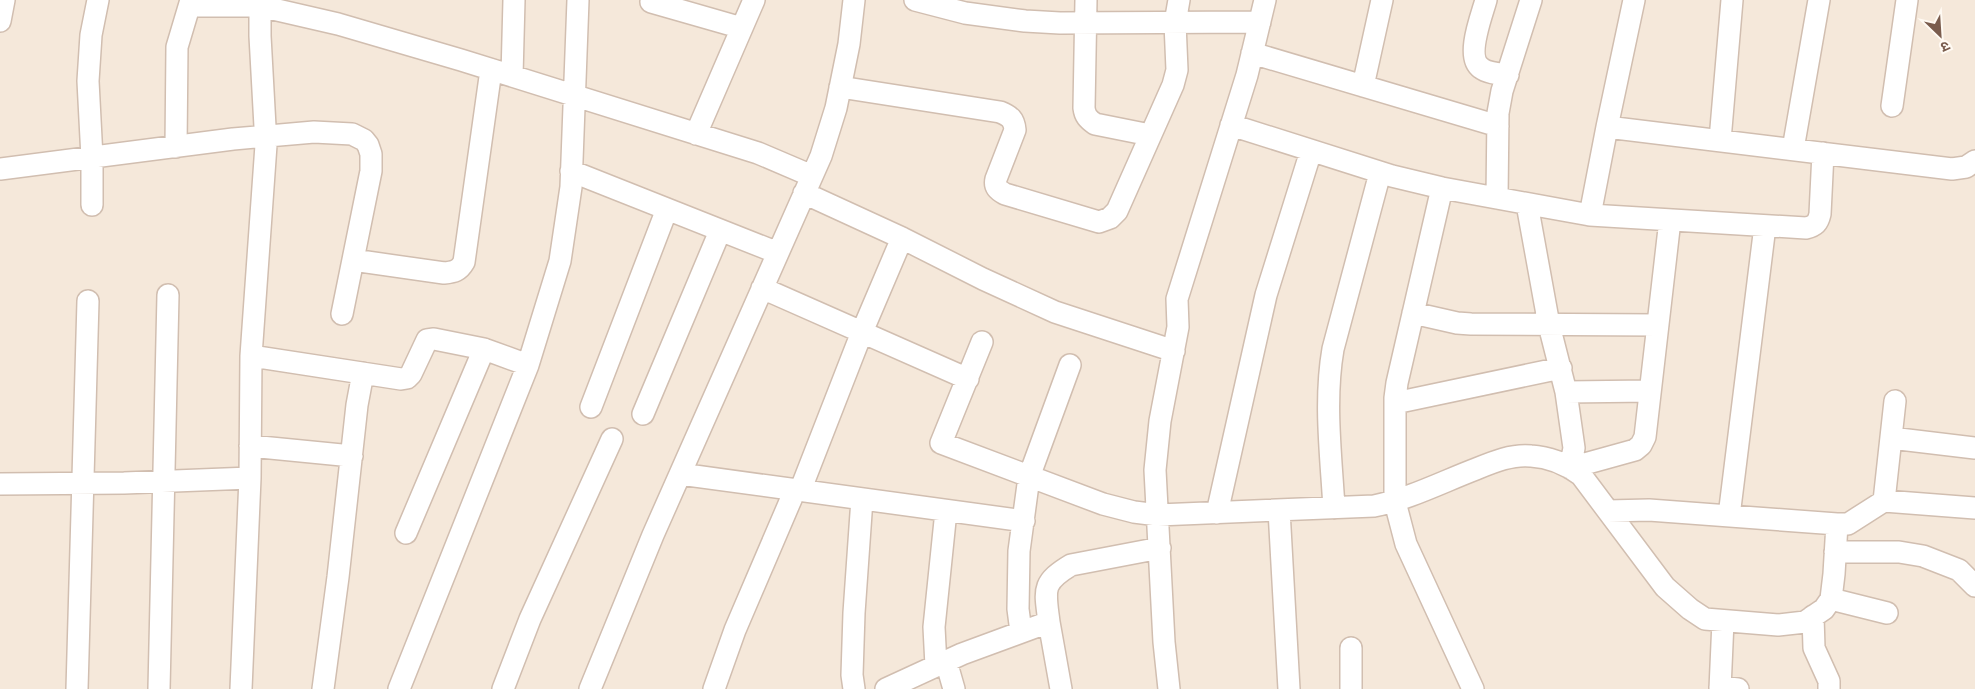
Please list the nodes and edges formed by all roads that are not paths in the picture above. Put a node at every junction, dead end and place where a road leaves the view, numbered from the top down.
1 (98, 0) edge
2 (514, 0) edge
3 (578, 0) edge
4 (754, 0) edge
5 (854, 0) edge
6 (915, 0) edge
7 (1086, 0) edge
8 (1179, 0) edge
9 (1265, 0) edge
10 (1382, 0) edge
11 (1486, 0) edge
12 (1531, 0) edge
13 (1634, 0) edge
14 (1732, 0) edge
15 (1819, 0) edge
16 (1907, 0) edge
17 (651, 2) dead end
18 (190, 3) edge
19 (260, 3) edge
20 (965, 6) edge
21 (1260, 22) junction
22 (1086, 23) junction
23 (1175, 23) junction
24 (742, 28) junction
25 (1252, 53) junction
26 (491, 70) junction
27 (512, 76) junction
28 (1508, 76) junction
29 (1363, 86) junction
30 (840, 87) junction
31 (574, 96) junction
32 (1892, 106) dead end
33 (1231, 125) junction
34 (1498, 126) junction
35 (1607, 126) junction
36 (696, 134) junction
37 (1150, 135) junction
38 (265, 136) junction
39 (1720, 140) junction
40 (176, 147) junction
41 (1793, 149) junction
42 (1311, 151) junction
43 (1823, 153) junction
44 (92, 158) junction
45 (1975, 161) edge
46 (0, 170) edge
47 (571, 171) junction
48 (1380, 173) junction
49 (808, 185) junction
50 (1442, 188) junction
51 (1497, 198) junction
52 (1526, 204) junction
53 (92, 205) dead end
54 (667, 209) junction
55 (1590, 215) junction
56 (1670, 220) junction
57 (1765, 226) junction
58 (720, 231) junction
59 (902, 238) junction
60 (778, 253) junction
61 (353, 260) junction
62 (762, 288) junction
63 (168, 295) dead end
64 (88, 301) dead end
65 (1413, 313) junction
66 (342, 314) dead end
67 (1549, 325) junction
68 (1658, 325) junction
69 (862, 332) junction
70 (982, 342) dead end
71 (484, 348) junction
72 (1174, 351) junction
73 (251, 356) junction
74 (528, 365) junction
75 (1070, 365) dead end
76 (1561, 368) junction
77 (363, 373) junction
78 (968, 378) junction
79 (1650, 391) junction
80 (1566, 392) junction
81 (1895, 402) dead end
82 (1396, 403) junction
83 (591, 407) dead end
84 (643, 414) dead end
85 (1891, 438) junction
86 (612, 439) dead end
87 (250, 446) junction
88 (1975, 448) edge
89 (352, 456) junction
90 (1570, 468) junction
91 (680, 474) junction
92 (1029, 477) junction
93 (250, 478) junction
94 (162, 481) junction
95 (83, 483) junction
96 (0, 484) edge
97 (798, 490) junction
98 (862, 500) junction
99 (1884, 501) junction
100 (1396, 502) junction
101 (1334, 508) junction
102 (1975, 508) edge
103 (1279, 510) junction
104 (946, 511) junction
105 (1608, 511) junction
106 (1217, 513) junction
107 (1158, 516) junction
108 (1729, 516) junction
109 (1024, 520) junction
110 (1837, 524) junction
111 (406, 533) dead end
112 (1160, 548) junction
113 (1835, 552) junction
114 (1975, 586) edge
115 (1831, 599) junction
116 (1887, 613) dead end
117 (1813, 616) junction
118 (1723, 621) junction
119 (1049, 622) junction
120 (1020, 632) junction
121 (1351, 648) dead end
122 (941, 664) junction
123 (1726, 688) edge
124 (77, 689) edge
125 (159, 689) edge
126 (241, 689) edge
127 (323, 689) edge
128 (399, 689) edge
129 (502, 689) edge
130 (590, 689) edge
131 (714, 689) edge
132 (854, 689) edge
133 (886, 689) edge
134 (954, 689) edge
135 (1061, 689) edge
136 (1169, 689) edge
137 (1289, 689) edge
138 (1351, 689) edge
139 (1473, 689) edge
140 (1829, 689) edge

1 - 44 street
2 - 27 street
3 - 31 street
4 - 24 street
5 - 30 street
6 - 20 street
7 - 22 street
8 - 23 street
9 - 21 street
10 - 29 street
11 - 28 street
12 - 28 street
13 - 35 street
14 - 39 street
15 - 41 street
16 - 32 street
17 - 24 street
18 - 19 street
18 - 40 street
19 - 26 street
19 - 38 street
20 - 22 street
21 - 23 street
21 - 25 street
22 - 23 street
22 - 37 street
23 - 37 street
24 - 36 street
25 - 29 street
25 - 33 street
26 - 27 street
26 - 61 street
27 - 31 street
28 - 34 street
29 - 34 street
30 - 37 street
30 - 49 street
31 - 36 street
31 - 47 street
33 - 42 street
33 - 72 street
34 - 51 street
35 - 39 street
35 - 55 street
36 - 49 street
38 - 40 street
38 - 61 street
38 - 73 street
39 - 41 street
40 - 44 street
41 - 43 street
42 - 48 street
42 - 106 street
43 - 45 street
43 - 57 street
44 - 46 street
44 - 53 street
47 - 54 street
47 - 74 street
48 - 50 street
48 - 101 street
49 - 59 street
49 - 60 street
50 - 51 street
50 - 65 street
51 - 52 street
52 - 55 street
52 - 67 street
54 - 58 street
54 - 83 street
55 - 56 street
56 - 57 street
56 - 68 street
57 - 108 street
58 - 60 street
58 - 84 street
59 - 69 street
59 - 72 street
60 - 62 street
61 - 66 street
62 - 69 street
62 - 91 street
63 - 94 street
64 - 95 street
65 - 67 street
65 - 82 street
67 - 68 street
67 - 76 street
68 - 79 street
69 - 78 street
69 - 97 street
70 - 78 street
71 - 74 street
71 - 77 street
71 - 111 street
72 - 107 street
73 - 77 street
73 - 87 street
74 - 128 street
75 - 92 street
76 - 80 street
76 - 82 street
77 - 89 street
78 - 92 street
79 - 80 street
79 - 90 street
80 - 90 street
81 - 85 street
82 - 100 street
85 - 88 street
85 - 99 street
86 - 129 street
87 - 89 street
87 - 93 street
89 - 127 street
90 - 100 street
90 - 105 street
91 - 97 street
91 - 130 street
92 - 107 street
92 - 109 street
93 - 94 street
93 - 126 street
94 - 95 street
94 - 125 street
95 - 96 street
95 - 124 street
97 - 98 street
97 - 131 street
98 - 104 street
98 - 132 street
99 - 102 street
99 - 110 street
100 - 101 street
100 - 139 street
101 - 103 street
103 - 106 street
103 - 137 street
104 - 109 street
104 - 122 street
105 - 108 street
105 - 118 street
106 - 107 street
107 - 112 street
108 - 110 street
109 - 120 street
110 - 113 street
112 - 119 street
112 - 136 street
113 - 114 street
113 - 115 street
115 - 116 street
115 - 117 street
117 - 118 street
117 - 140 street
118 - 123 street
119 - 120 street
119 - 135 street
120 - 122 street
121 - 138 street
122 - 133 street
122 - 134 street

